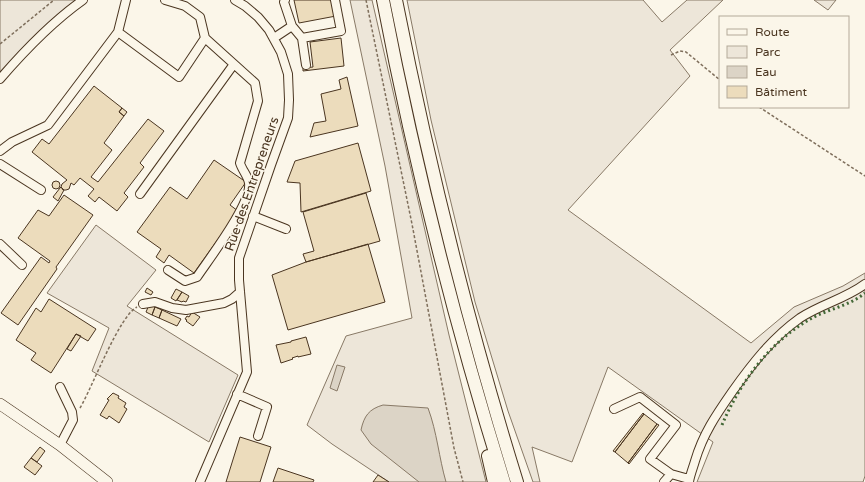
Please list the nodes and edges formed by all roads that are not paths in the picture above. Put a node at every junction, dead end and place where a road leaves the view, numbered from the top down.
1 (83, 0) edge
2 (126, 0) edge
3 (165, 0) edge
4 (235, 0) edge
5 (285, 0) edge
6 (335, 0) edge
7 (383, 0) edge
8 (396, 0) edge
9 (292, 26) junction
10 (118, 32) junction
11 (205, 38) junction
12 (274, 38) junction
13 (302, 38) junction
14 (234, 64) junction
15 (306, 65) dead end
16 (0, 79) edge
17 (0, 151) edge
18 (0, 164) edge
19 (41, 190) dead end
20 (140, 194) dead end
21 (253, 216) junction
22 (286, 229) dead end
23 (0, 244) edge
24 (22, 265) dead end
25 (168, 270) dead end
26 (865, 284) edge
27 (240, 292) junction
28 (143, 304) road end
29 (60, 387) dead end
30 (237, 394) junction
31 (0, 404) edge
32 (614, 409) dead end
33 (258, 436) dead end
34 (492, 443) junction
35 (60, 445) junction
36 (672, 474) junction
37 (689, 480) edge
38 (107, 482) edge
39 (200, 482) edge
40 (494, 482) edge
41 (504, 482) edge
42 (517, 482) edge
43 (664, 482) edge

1 - 16 street
2 - 10 street
3 - 11 street
4 - 12 street, Rue des Entrepreneurs
5 - 9 street
6 - 13 street
7 - 34 highway
8 - 42 highway
9 - 12 street
9 - 13 street
10 - 11 street
10 - 17 street
11 - 14 street
12 - 21 street, Rue des Entrepreneurs
13 - 15 street
14 - 20 street
14 - 25 street
18 - 19 street
21 - 22 street
21 - 27 street, Rue des Entrepreneurs
23 - 24 street
26 - 37 street
27 - 28 street
27 - 30 street, Rue des Entrepreneurs
29 - 35 street
30 - 33 street
30 - 39 street, Rue des Entrepreneurs
31 - 35 main road
32 - 36 street
34 - 40 highway
34 - 41 highway
35 - 38 main road
36 - 37 street
36 - 43 street

